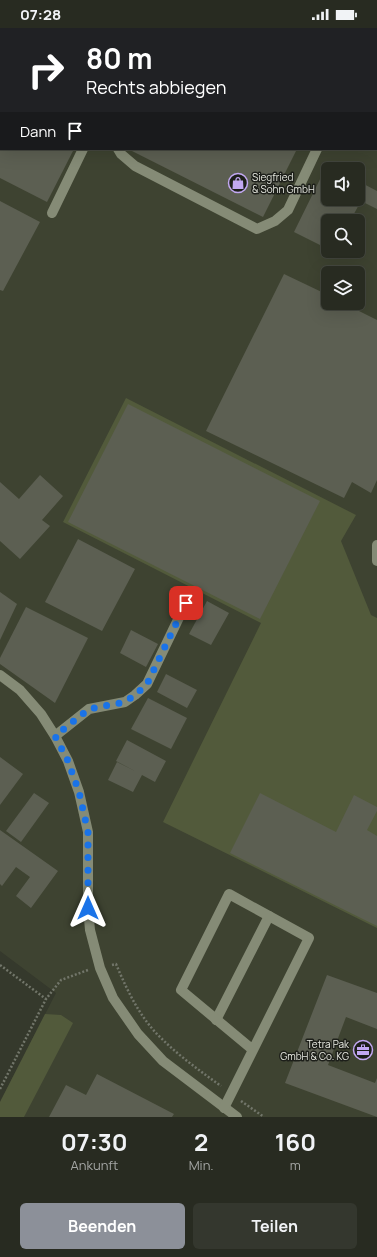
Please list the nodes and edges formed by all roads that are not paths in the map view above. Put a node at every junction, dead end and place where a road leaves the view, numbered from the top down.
1 (84, 150) edge
2 (118, 150) edge
3 (318, 150) edge
4 (52, 213) dead end
5 (377, 545) edge
6 (377, 561) edge
7 (186, 603) dead end
8 (0, 675) edge
9 (55, 736) junction
10 (269, 916) junction
11 (216, 1020) junction
12 (253, 1050) junction
13 (224, 1108) junction
14 (237, 1117) edge

1 - 4 street
2 - 3 street
5 - 6 street
7 - 9 street
8 - 9 street
9 - 13 street
10 - 11 street
10 - 11 street
10 - 12 street
11 - 12 street
12 - 13 street
13 - 14 street

